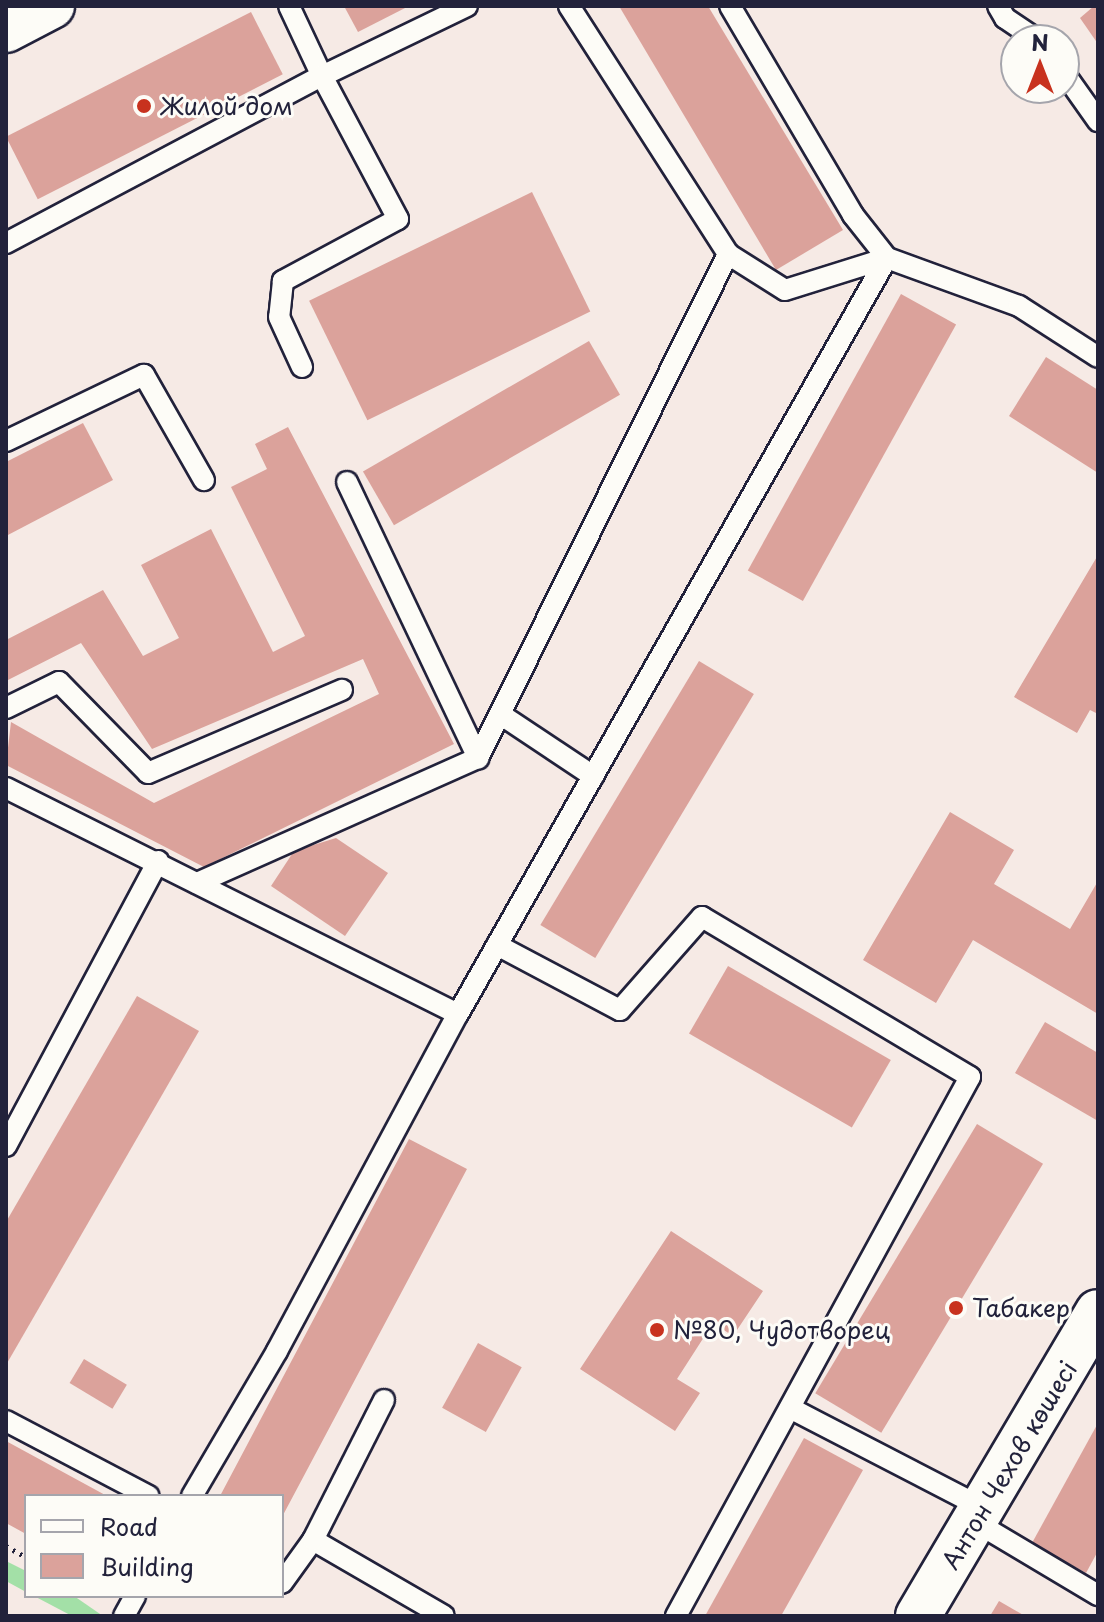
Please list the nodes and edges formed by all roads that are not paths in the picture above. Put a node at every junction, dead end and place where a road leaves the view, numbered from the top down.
1 (52, 6) edge
2 (289, 6) edge
3 (467, 6) edge
4 (569, 6) edge
5 (730, 6) edge
6 (998, 6) edge
7 (1014, 24) edge
8 (6, 30) edge
9 (322, 76) junction
10 (1080, 96) edge
11 (1098, 121) edge
12 (6, 243) edge
13 (728, 254) junction
14 (887, 258) junction
15 (1098, 357) edge
16 (302, 367) dead end
17 (6, 441) edge
18 (204, 480) dead end
19 (347, 482) dead end
20 (342, 690) dead end
21 (6, 708) edge
22 (500, 714) junction
23 (478, 758) junction
24 (593, 776) junction
25 (6, 788) edge
26 (158, 861) junction
27 (197, 883) junction
28 (497, 945) junction
29 (458, 1014) junction
30 (6, 1146) edge
31 (1098, 1312) edge
32 (1087, 1355) edge
33 (384, 1400) dead end
34 (790, 1408) junction
35 (6, 1421) edge
36 (145, 1494) edge
37 (193, 1494) edge
38 (981, 1516) junction
39 (313, 1540) junction
40 (284, 1580) edge
41 (1098, 1595) edge
42 (134, 1598) edge
43 (124, 1616) edge
44 (444, 1616) edge
45 (676, 1616) edge
46 (918, 1616) edge

1 - 8 street
2 - 9 lane
3 - 9 lane
4 - 13 lane
5 - 14 lane
6 - 7 lane
9 - 12 lane
9 - 16 lane
10 - 11 lane
13 - 14 lane
13 - 22 lane
14 - 15 lane
14 - 24 lane
17 - 18 lane
19 - 23 lane
20 - 21 lane
22 - 23 lane
22 - 24 lane
23 - 27 lane
24 - 28 lane
25 - 26 lane
26 - 27 lane
26 - 30 lane
27 - 29 lane
28 - 29 lane
28 - 34 lane
29 - 37 lane
31 - 32 street, Антон Чехов көшесі
32 - 38 street, Антон Чехов көшесі
33 - 39 lane
34 - 38 lane
34 - 45 lane
35 - 36 lane
38 - 41 lane
38 - 46 street, Антон Чехов көшесі
39 - 40 lane
39 - 44 lane
42 - 43 lane

